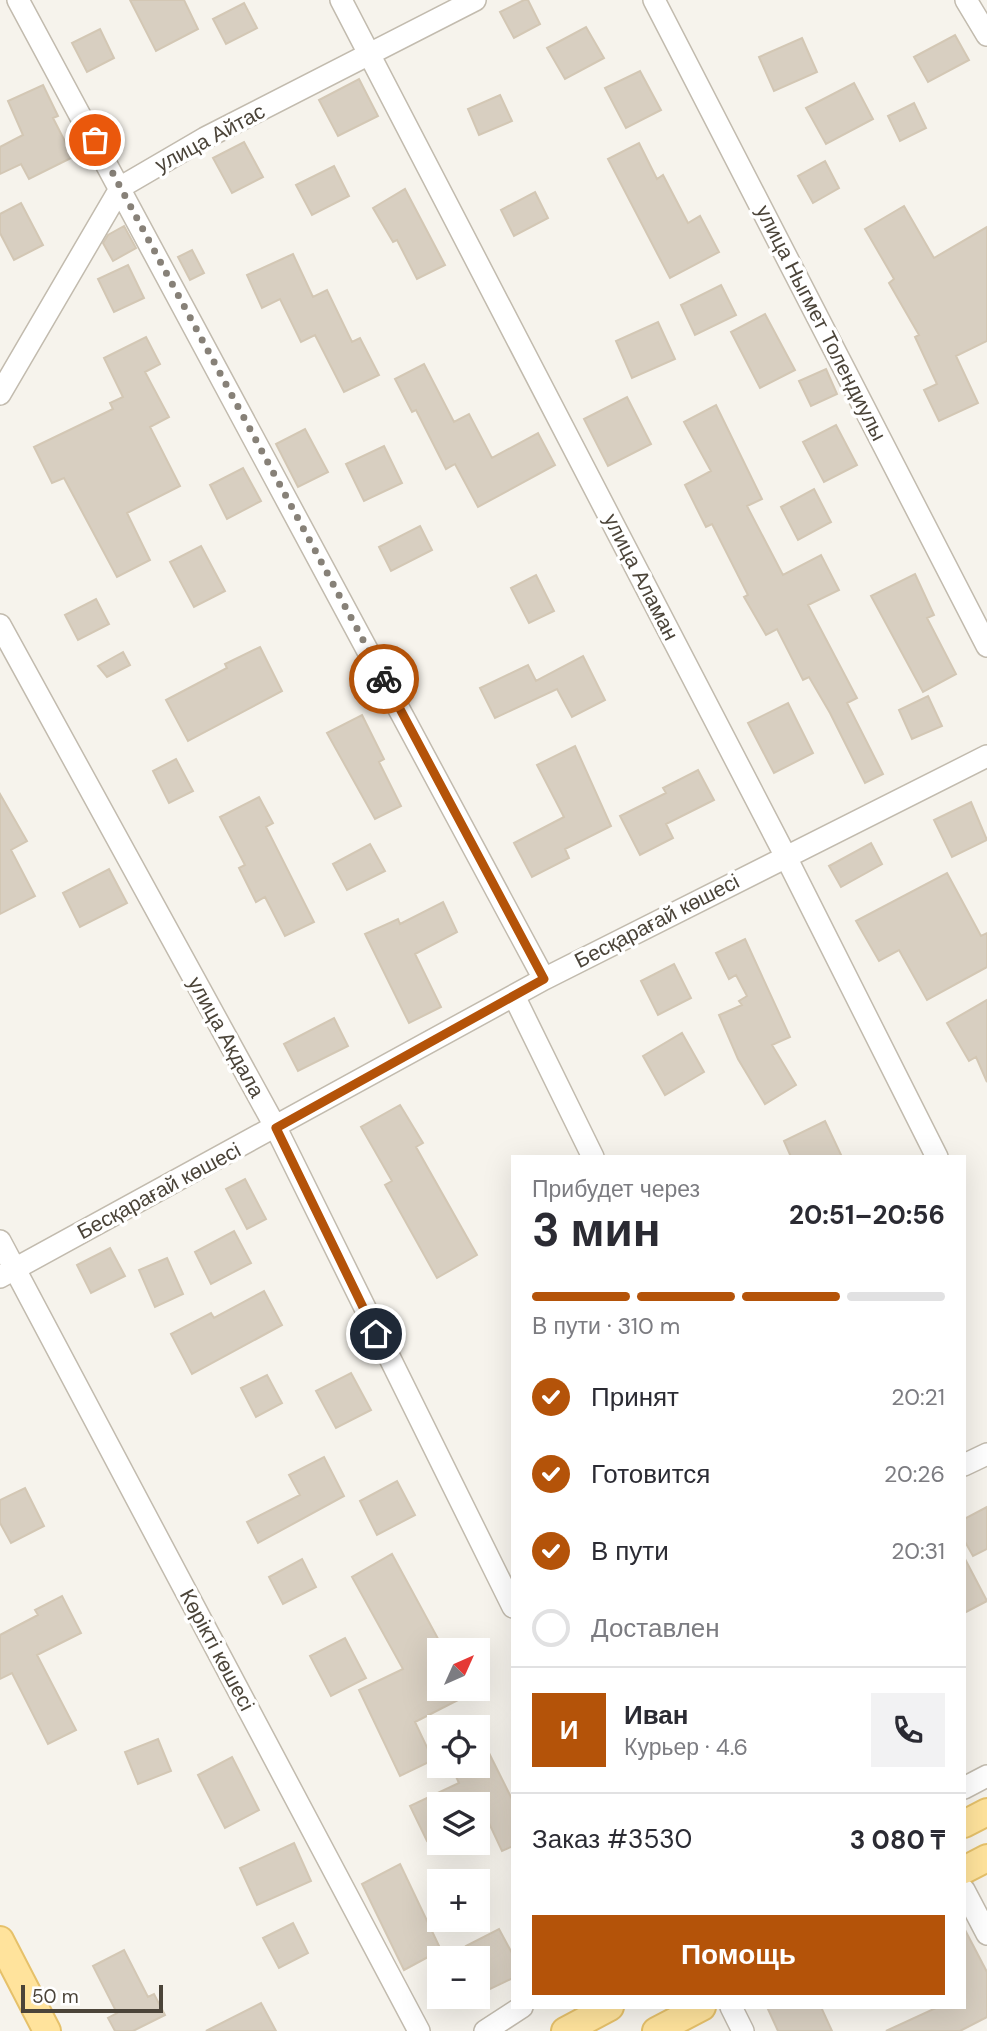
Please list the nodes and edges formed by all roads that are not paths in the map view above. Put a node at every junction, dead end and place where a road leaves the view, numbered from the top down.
1 (18, 0) edge
2 (341, 0) edge
3 (475, 0) edge
4 (654, 0) edge
5 (966, 0) edge
6 (987, 35) edge
7 (370, 54) junction
8 (121, 187) junction
9 (0, 394) edge
10 (0, 625) edge
11 (987, 646) edge
12 (987, 756) edge
13 (785, 855) junction
14 (544, 979) junction
15 (514, 996) junction
16 (276, 1128) junction
17 (592, 1155) edge
18 (936, 1155) edge
19 (0, 1241) edge
20 (7, 1273) edge
21 (987, 1454) edge
22 (966, 1464) edge
23 (511, 1604) edge
24 (987, 1776) edge
25 (966, 1787) edge
26 (987, 1812) edge
27 (966, 1823) edge
28 (987, 1857) edge
29 (966, 1869) edge
30 (966, 1894) edge
31 (987, 1934) edge
32 (0, 1940) edge
33 (519, 2009) edge
34 (606, 2009) edge
35 (698, 2009) edge
36 (732, 2009) edge
37 (47, 2031) edge
38 (419, 2031) edge
39 (485, 2031) edge
40 (565, 2031) edge
41 (656, 2031) edge
42 (743, 2031) edge

1 - 8 street
2 - 7 street, улица Аламан
3 - 7 street, улица Айтас
4 - 11 street, улица Ныгмет Толендиулы
5 - 6 street
7 - 8 street, улица Айтас
7 - 13 street, улица Аламан
8 - 9 street, улица Айтас
8 - 14 street
10 - 16 street, улица Акдала
12 - 13 street, Бесқарағай көшесі
13 - 14 street, Бесқарағай көшесі
13 - 18 street, улица Аламан
14 - 15 street, Бесқарағай көшесі
15 - 16 street, Бесқарағай көшесі
15 - 17 street
16 - 20 street, Бесқарағай көшесі
16 - 23 street, улица Акдала
19 - 20 street, Көрікті көшесі
20 - 38 street, Көрікті көшесі
21 - 22 street
24 - 25 street
26 - 27 main road
28 - 29 main road
30 - 31 street
32 - 37 main road
33 - 39 street
34 - 40 main road
35 - 41 main road
36 - 42 street

